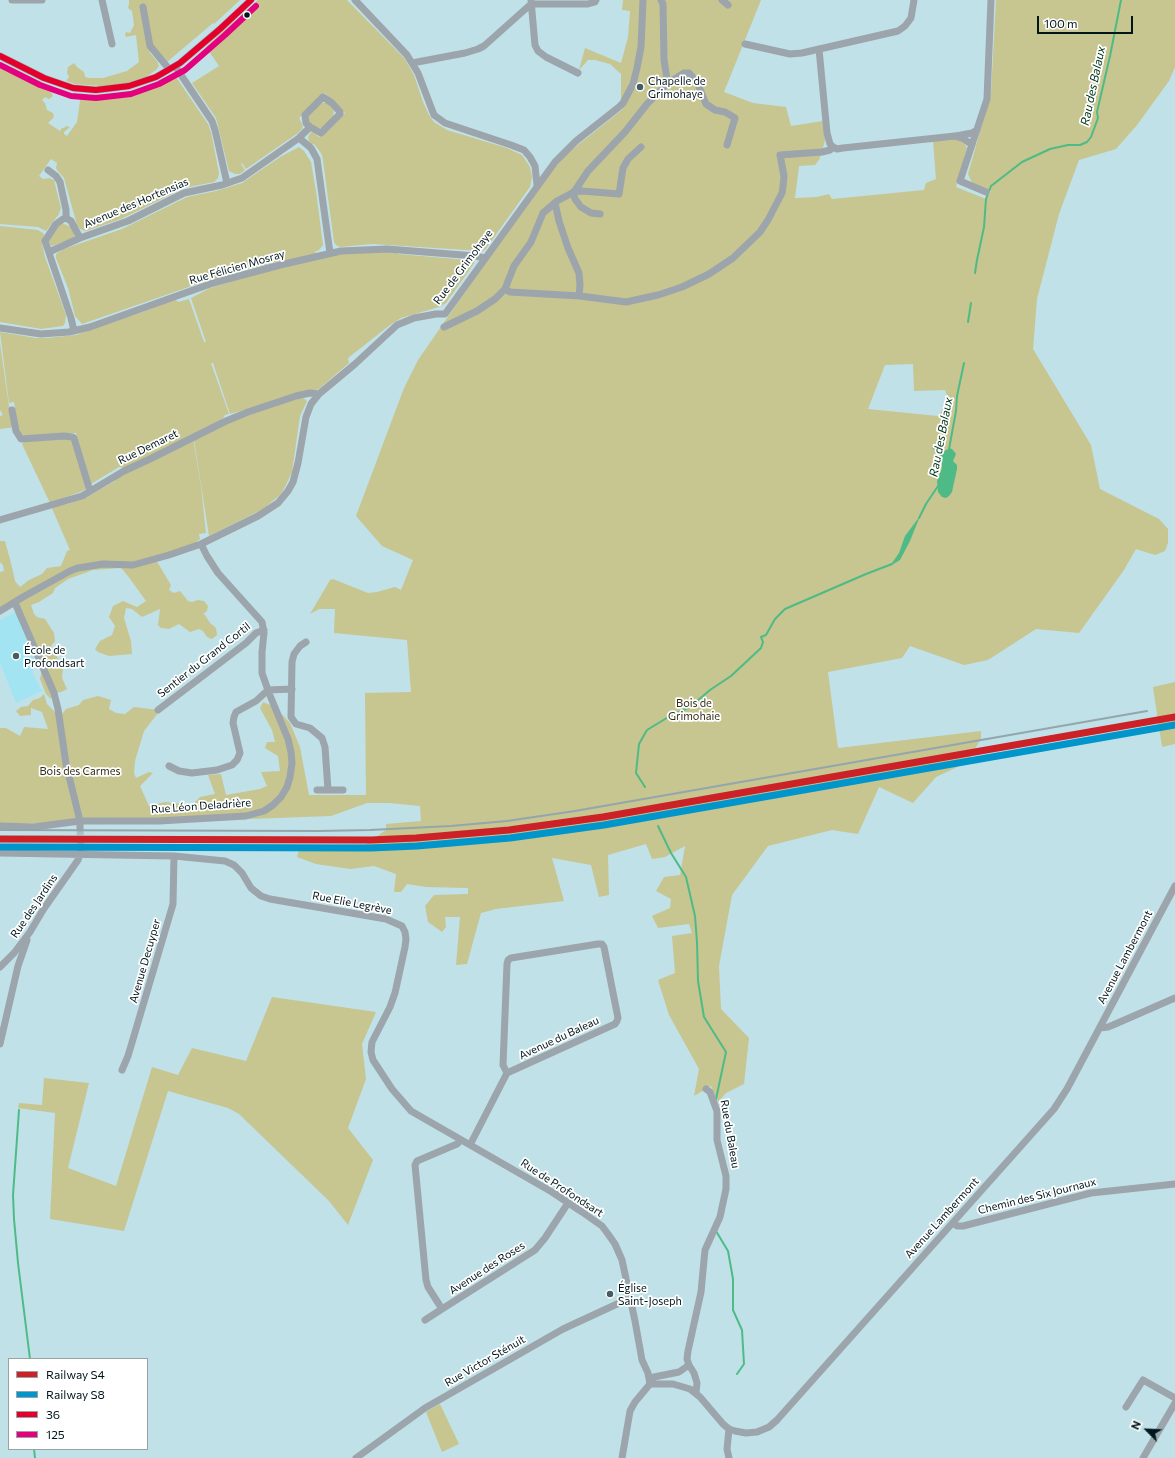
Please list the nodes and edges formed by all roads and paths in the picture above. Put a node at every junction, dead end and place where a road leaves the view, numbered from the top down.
1 (12, 0) edge
2 (42, 0) edge
3 (102, 0) edge
4 (250, 0) edge
5 (355, 0) edge
6 (596, 0) edge
7 (643, 0) edge
8 (662, 0) edge
9 (914, 0) edge
10 (991, 0) edge
11 (531, 2) edge
12 (143, 7) dead end
13 (112, 44) dead end
14 (745, 44) dead end
15 (819, 49) junction
16 (0, 56) edge
17 (412, 63) junction
18 (172, 68) junction
19 (578, 73) dead end
20 (664, 86) junction
21 (310, 127) junction
22 (976, 130) junction
23 (956, 136) junction
24 (299, 138) junction
25 (727, 145) dead end
26 (972, 145) junction
27 (833, 147) junction
28 (641, 148) dead end
29 (535, 166) junction
30 (548, 169) junction
31 (48, 170) dead end
32 (227, 183) junction
33 (537, 185) junction
34 (574, 192) junction
35 (986, 192) dead end
36 (555, 203) junction
37 (600, 214) dead end
38 (66, 218) junction
39 (80, 238) junction
40 (50, 252) junction
41 (330, 253) junction
42 (485, 258) junction
43 (505, 289) junction
44 (579, 296) junction
45 (444, 327) dead end
46 (0, 328) edge
47 (74, 331) junction
48 (306, 394) junction
49 (319, 394) junction
50 (313, 401) junction
51 (12, 410) dead end
52 (90, 491) junction
53 (0, 520) edge
54 (201, 544) junction
55 (15, 603) junction
56 (0, 611) edge
57 (264, 630) junction
58 (306, 642) dead end
59 (292, 689) junction
60 (268, 690) junction
61 (158, 710) dead end
62 (169, 766) dead end
63 (317, 790) dead end
64 (328, 790) junction
65 (343, 790) dead end
66 (80, 824) junction
67 (0, 826) edge
68 (81, 852) junction
69 (0, 853) edge
70 (174, 856) junction
71 (1175, 886) edge
72 (30, 932) junction
73 (0, 967) edge
74 (1175, 998) edge
75 (1100, 1028) junction
76 (0, 1044) edge
77 (122, 1070) dead end
78 (507, 1073) junction
79 (706, 1089) dead end
80 (461, 1140) junction
81 (470, 1145) junction
82 (489, 1156) joint
83 (1175, 1184) edge
84 (568, 1203) junction
85 (953, 1223) junction
86 (630, 1298) junction
87 (442, 1309) junction
88 (425, 1320) dead end
89 (689, 1365) junction
90 (650, 1381) junction
91 (696, 1393) junction
92 (1175, 1398) edge
93 (1175, 1403) edge
94 (1126, 1407) dead end
95 (729, 1429) junction
96 (365, 1455) edge
97 (356, 1458) edge
98 (622, 1458) edge
99 (729, 1458) edge
100 (1143, 1458) edge

1 - 2 street
3 - 13 street
4 - 18 street
5 - 17 street
6 - 11 street
7 - 30 street, Rue de Grimohaye
8 - 20 street
9 - 15 street
10 - 22 street
11 - 17 street
11 - 19 street
12 - 18 street
14 - 15 street
15 - 27 street
16 - 18 street
17 - 29 street
18 - 32 street
20 - 25 street
20 - 34 street
21 - 21 street
21 - 24 street, Avenue des Hortensias
22 - 23 street
22 - 26 street
23 - 26 street
23 - 27 street
24 - 32 street, Avenue des Hortensias
24 - 41 street
26 - 35 street
27 - 44 street
28 - 34 street
29 - 30 street
29 - 33 street
30 - 33 street, Rue de Grimohaye
31 - 38 street
32 - 39 street, Avenue des Hortensias
33 - 42 street, Rue de Grimohaye
34 - 36 street
34 - 37 street
36 - 43 street
36 - 44 street
38 - 39 street
38 - 40 street
39 - 40 street, Avenue des Hortensias
40 - 47 street
41 - 42 street, Rue Félicien Mosray
41 - 47 street, Rue Félicien Mosray
42 - 49 street, Rue de Grimohaye
43 - 44 street
43 - 45 street
46 - 47 street, Rue Félicien Mosray
48 - 49 street, Rue Demaret
48 - 50 street
48 - 52 street, Rue Demaret
49 - 50 street, Rue de Grimohaye
50 - 54 street, Rue de Grimohaye
51 - 52 street
52 - 53 street, Rue Demaret
54 - 55 street, Rue de Grimohaye
54 - 57 street
55 - 56 street, Rue de Grimohaye
55 - 66 street
57 - 60 street, Rue Léon Deladrière
57 - 61 street, Sentier du Grand Cortil
58 - 59 street
59 - 60 street
59 - 64 street
60 - 62 street
60 - 66 street, Rue Léon Deladrière
63 - 64 street
64 - 65 street
66 - 67 street, Rue Léon Deladrière
68 - 69 street, Rue Elie Legrève
68 - 70 street, Rue Elie Legrève
68 - 72 street, Rue des Jardins
70 - 77 street, Avenue Decuyper
70 - 80 street, Rue Elie Legrève
71 - 75 street, Avenue Lambermont
72 - 73 street, Rue des Jardins
72 - 76 street
74 - 75 street
75 - 85 street, Avenue Lambermont
78 - 78 street, Avenue du Baleau
78 - 81 street
79 - 89 street, Rue du Baleau
80 - 81 street, Rue Elie Legrève
80 - 87 street, Avenue des Roses
81 - 82 street, Rue Elie Legrève
82 - 84 street, Rue de Profondsart
83 - 85 street, Chemin des Six Journaux
84 - 86 street, Rue de Profondsart
84 - 87 street, Avenue des Roses
85 - 95 street, Avenue Lambermont
86 - 90 street, Rue de Profondsart
86 - 96 street, Rue Victor Sténuit
87 - 88 street, Avenue des Roses
89 - 90 street
89 - 91 street, Rue du Baleau
90 - 91 street
90 - 98 street
91 - 95 street
92 - 94 street
93 - 100 street
95 - 99 street
96 - 97 street, Rue Victor Sténuit

